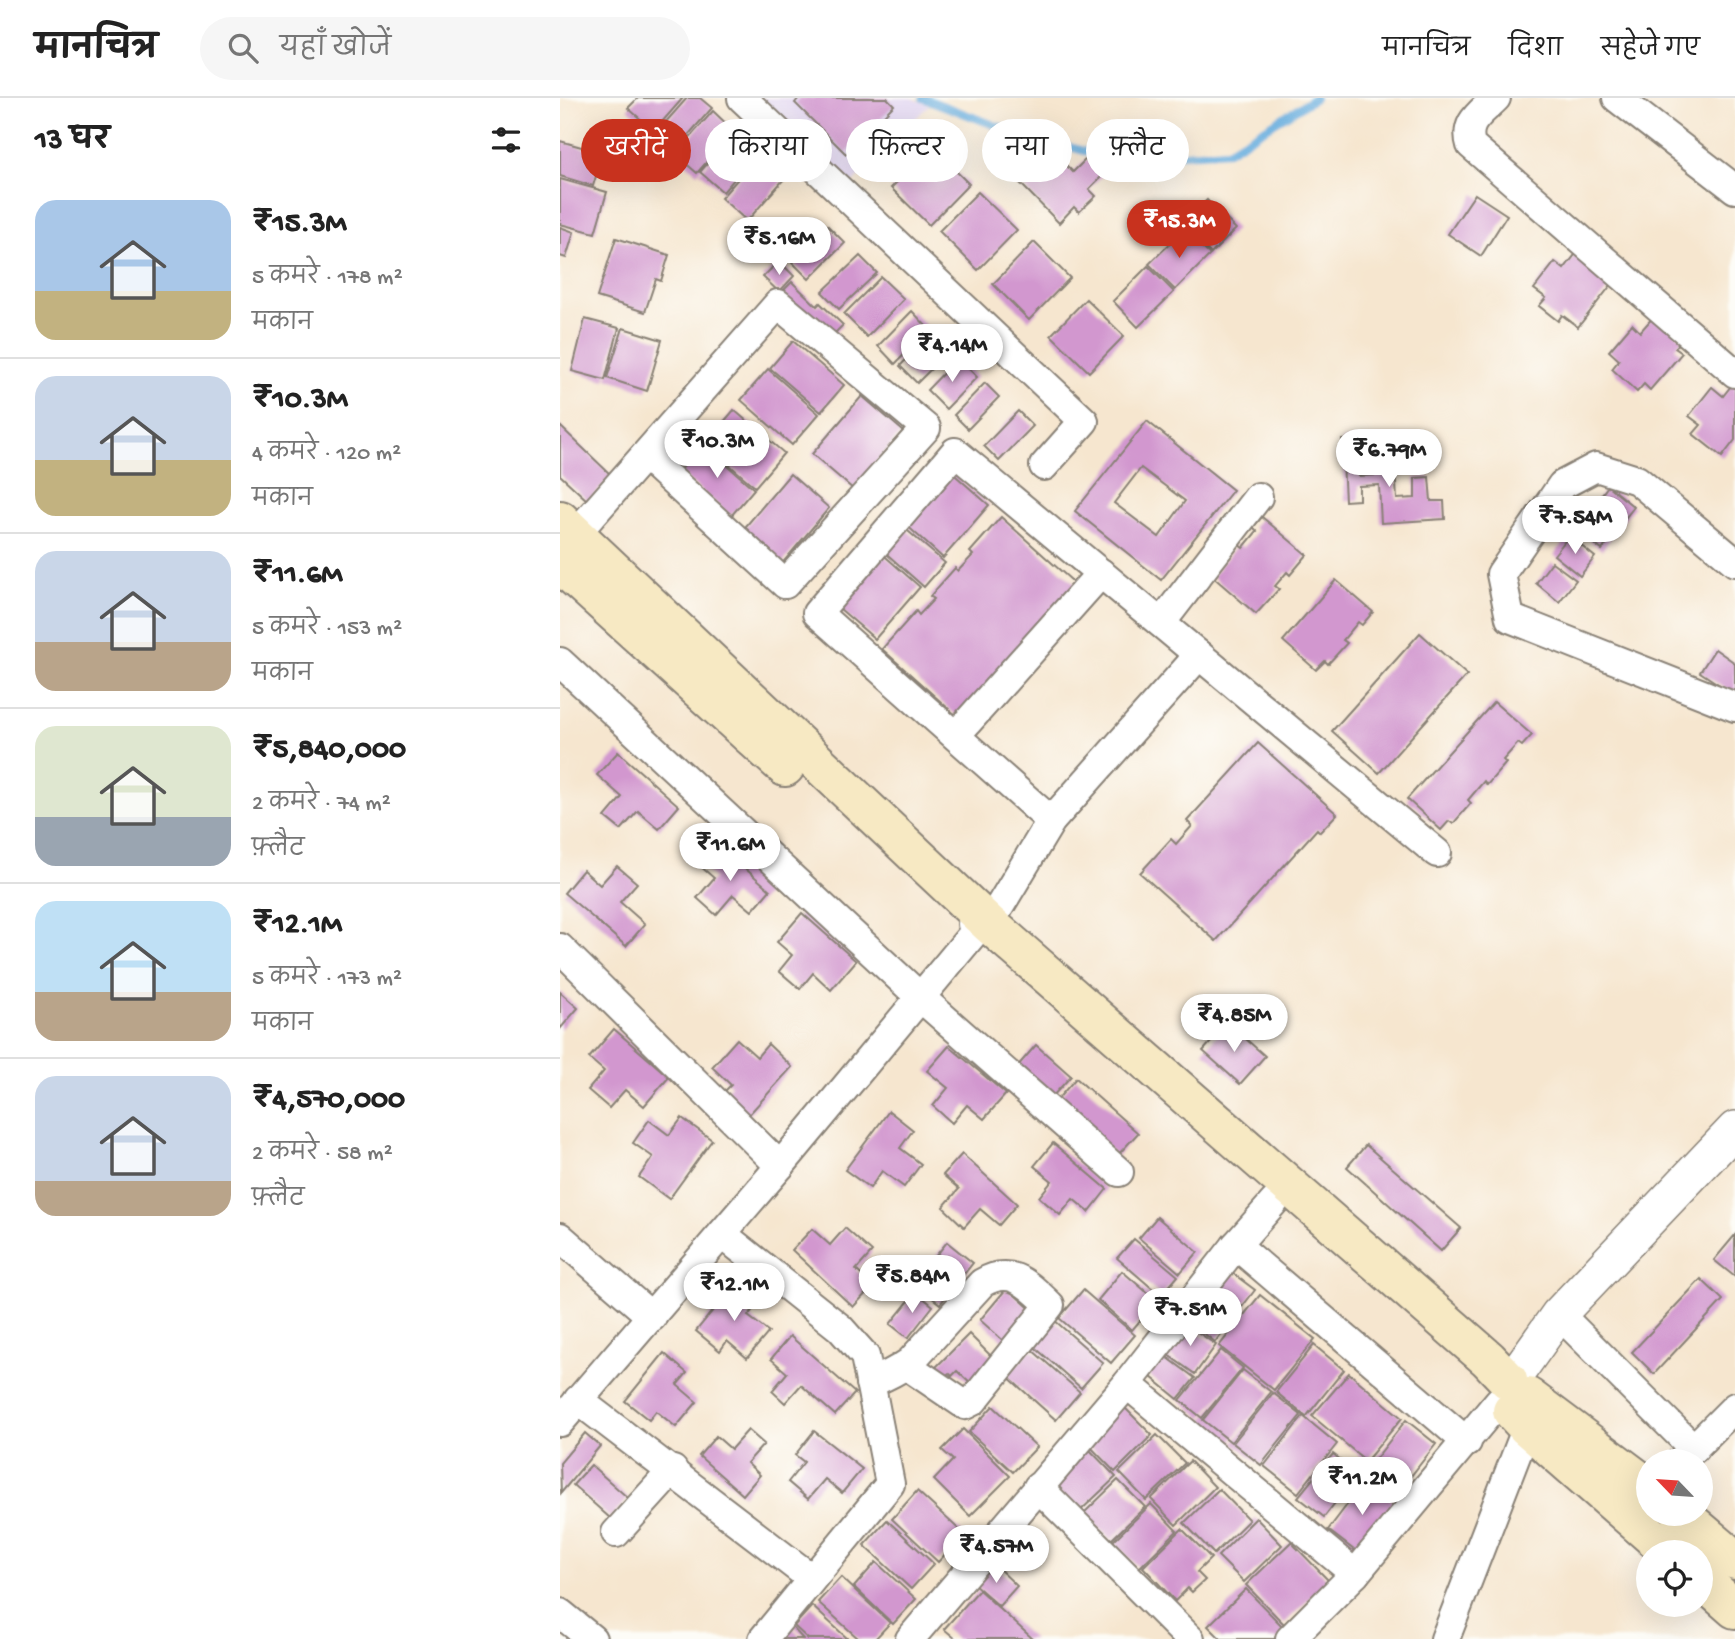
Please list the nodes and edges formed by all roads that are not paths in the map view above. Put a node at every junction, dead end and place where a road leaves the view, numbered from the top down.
1 (742, 98) edge
2 (1496, 98) edge
3 (1617, 98) edge
4 (1735, 189) edge
5 (1735, 373) edge
6 (645, 456) junction
7 (1044, 466) dead end
8 (1258, 497) dead end
9 (564, 543) edge
10 (1735, 562) edge
11 (1101, 573) junction
12 (1161, 623) junction
13 (1199, 655) junction
14 (560, 662) edge
15 (1735, 707) edge
16 (956, 735) junction
17 (1051, 821) junction
18 (1437, 853) dead end
19 (973, 927) junction
20 (560, 948) edge
21 (920, 997) junction
22 (1735, 1129) edge
23 (1735, 1163) edge
24 (780, 1166) junction
25 (1119, 1172) dead end
26 (1274, 1202) junction
27 (722, 1234) junction
28 (560, 1237) edge
29 (1236, 1245) junction
30 (652, 1317) junction
31 (1567, 1322) junction
32 (906, 1364) junction
33 (870, 1383) junction
34 (1127, 1384) junction
35 (1514, 1398) junction
36 (578, 1399) junction
37 (1735, 1407) edge
38 (560, 1422) edge
39 (1466, 1442) junction
40 (1682, 1449) edge
41 (1693, 1449) edge
42 (673, 1470) junction
43 (1636, 1479) edge
44 (1038, 1487) junction
45 (1695, 1526) edge
46 (616, 1533) dead end
47 (1658, 1540) edge
48 (1735, 1560) edge
49 (1355, 1574) junction
50 (811, 1578) junction
51 (1713, 1590) edge
52 (1735, 1609) edge
53 (560, 1613) edge
54 (592, 1639) edge
55 (763, 1639) edge
56 (910, 1639) edge
57 (1190, 1639) edge
58 (1290, 1639) edge
59 (1446, 1639) edge

1 - 7 street
2 - 5 street
3 - 4 street
6 - 6 street
6 - 9 street
8 - 12 street
9 - 19 main road
10 - 15 street
11 - 12 street
11 - 16 street
11 - 16 street
12 - 13 street
13 - 17 street
13 - 18 street
14 - 21 street
16 - 17 street
17 - 19 street
19 - 21 street
19 - 26 main road
19 - 35 main road
20 - 24 street
21 - 24 street
21 - 25 street
22 - 31 street
23 - 31 street
24 - 27 street
26 - 29 street
26 - 35 main road
27 - 30 street
27 - 33 street
28 - 30 street
29 - 34 street
29 - 39 street
30 - 36 street
31 - 35 street
31 - 40 street
32 - 32 street
32 - 33 street
33 - 50 street
34 - 44 street
34 - 49 street
35 - 39 street
35 - 43 main road
35 - 47 main road
35 - 59 street
36 - 38 street
36 - 42 street
37 - 41 street
39 - 49 street
42 - 46 street
42 - 50 street
44 - 56 street
44 - 57 street
45 - 48 main road
49 - 58 street
50 - 55 street
51 - 52 main road
53 - 54 street

